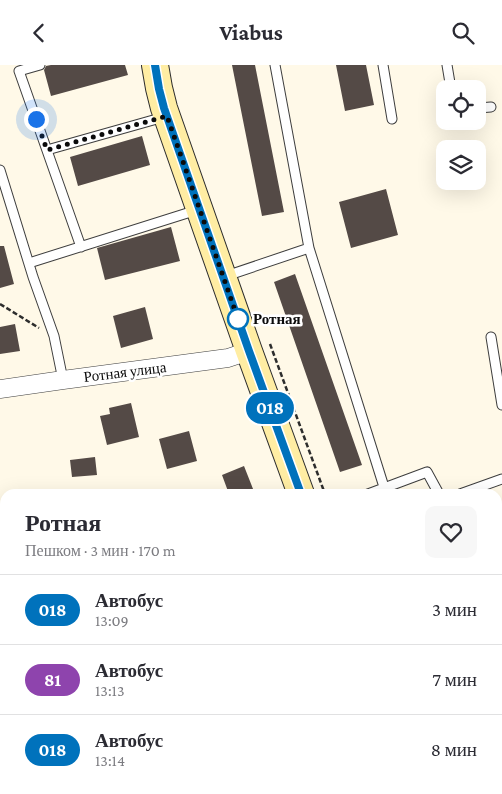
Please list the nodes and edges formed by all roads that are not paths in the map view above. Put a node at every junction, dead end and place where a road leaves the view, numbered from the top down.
1 (40, 65) edge
2 (155, 65) edge
3 (275, 65) edge
4 (383, 65) edge
5 (447, 65) edge
6 (450, 80) edge
7 (486, 107) edge
8 (491, 107) dead end
9 (167, 116) junction
10 (392, 119) dead end
11 (47, 150) junction
12 (0, 170) edge
13 (200, 209) junction
14 (81, 247) junction
15 (309, 248) junction
16 (29, 263) junction
17 (224, 277) junction
18 (491, 337) dead end
19 (249, 351) junction
20 (63, 380) junction
21 (0, 389) edge
22 (502, 405) edge
23 (502, 479) edge
24 (384, 487) junction
25 (298, 489) edge
26 (379, 489) edge
27 (436, 489) edge
28 (474, 489) edge

1 - 11 lane
2 - 9 street
3 - 15 lane
4 - 10 lane
5 - 6 lane
7 - 8 lane
9 - 11 lane
9 - 13 street
11 - 14 lane
12 - 16 lane
13 - 14 lane
13 - 17 street
14 - 16 lane
15 - 17 lane
15 - 24 lane
16 - 20 lane
17 - 19 street
18 - 22 lane
19 - 20 street, Ротная улица
19 - 25 street
20 - 21 street, Ротная улица
23 - 28 lane
24 - 26 lane
24 - 27 lane

